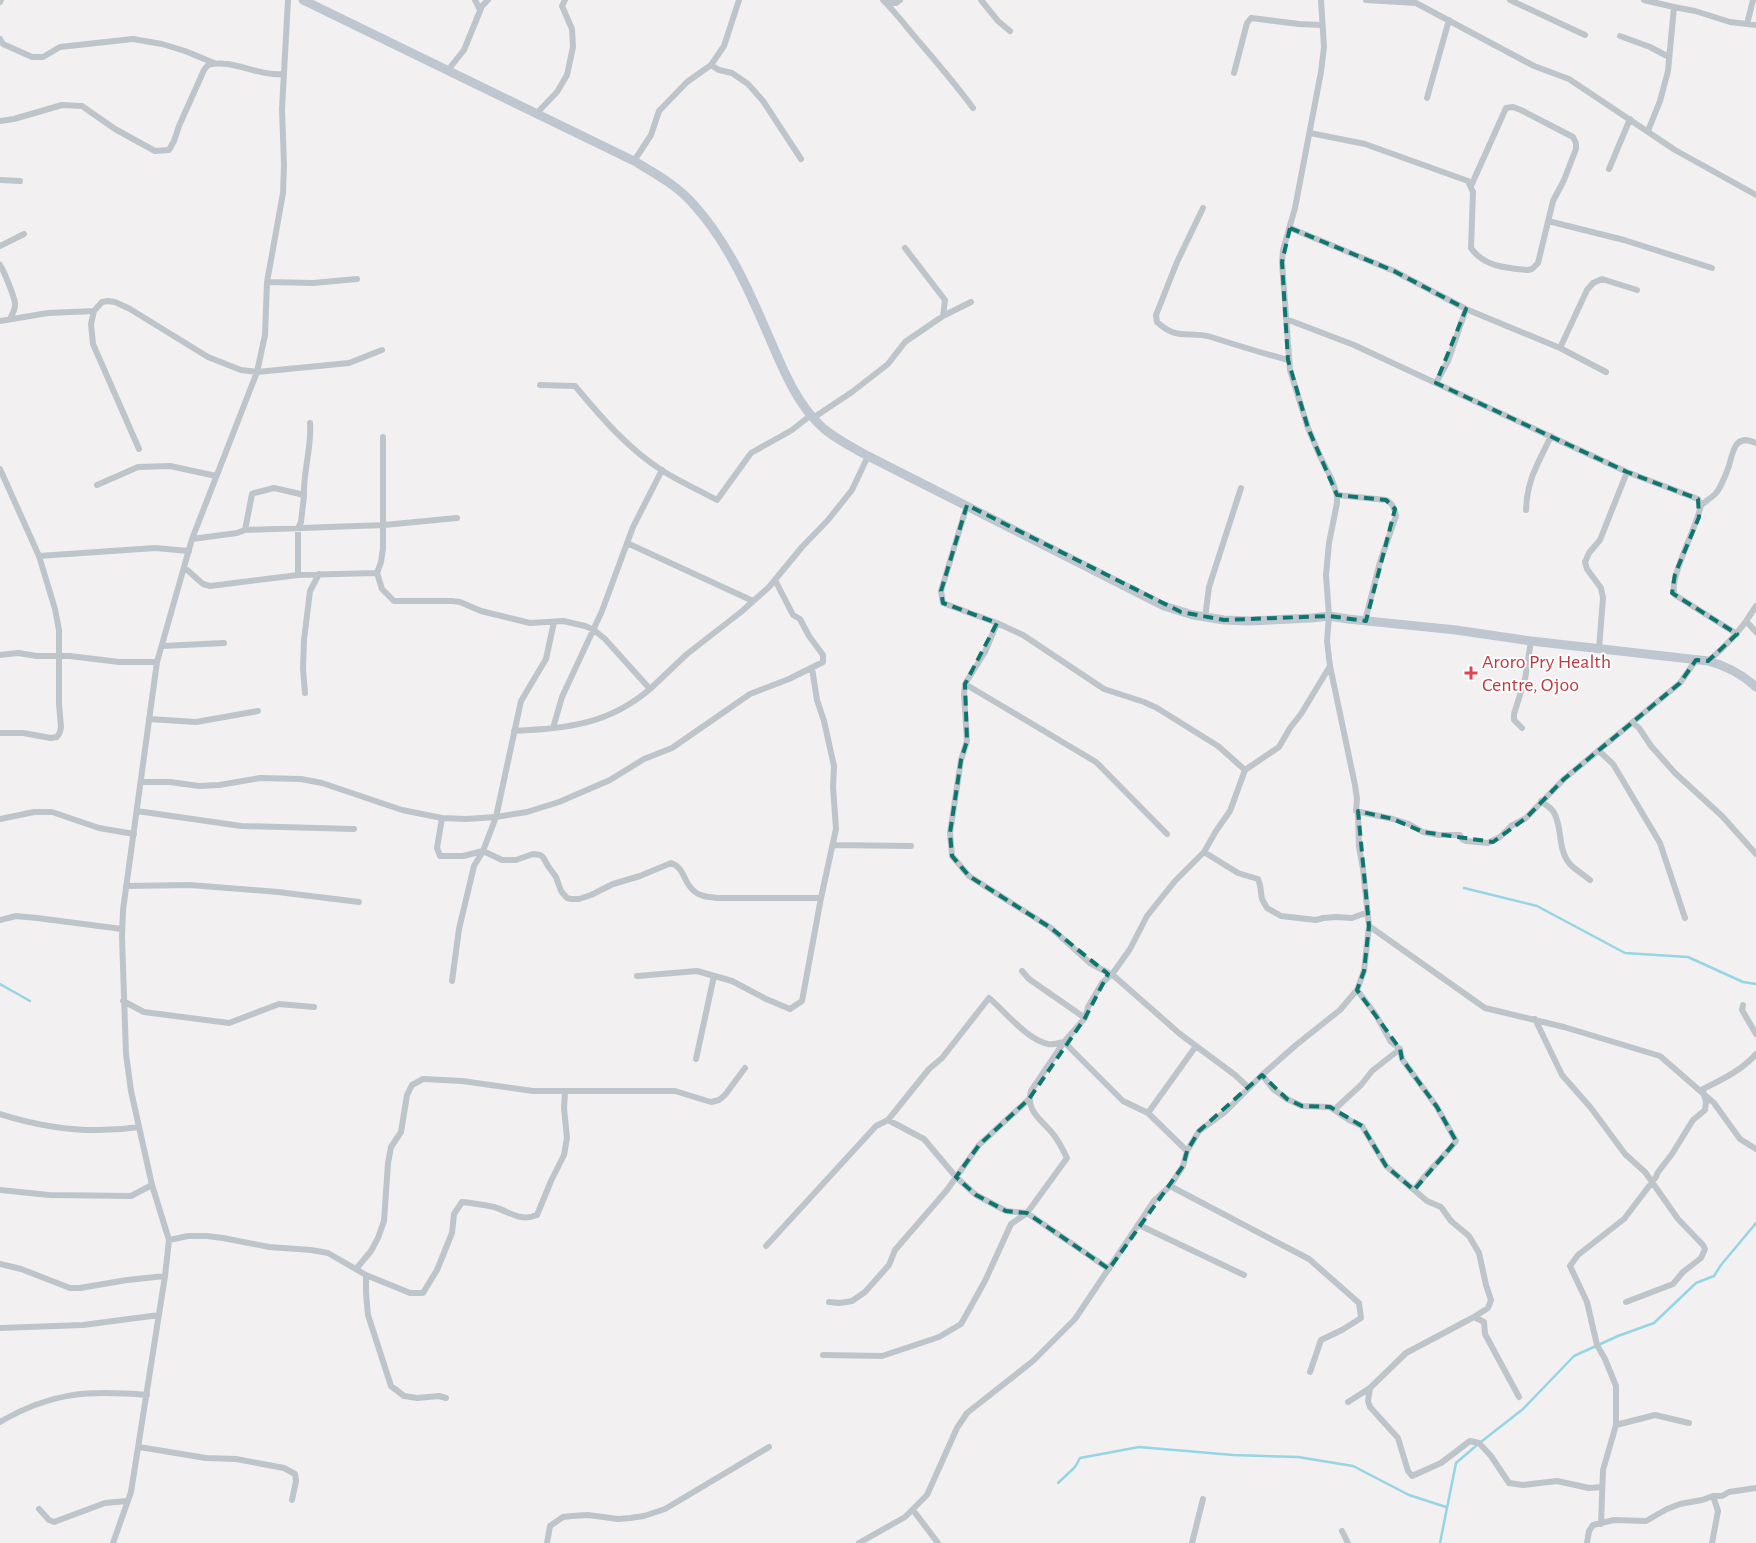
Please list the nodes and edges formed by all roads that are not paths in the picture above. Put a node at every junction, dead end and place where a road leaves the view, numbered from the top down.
1 (288, 0) edge
2 (303, 0) edge
3 (475, 0) edge
4 (488, 0) edge
5 (565, 0) edge
6 (738, 0) edge
7 (900, 0) edge
8 (981, 0) edge
9 (1321, 0) edge
10 (1366, 0) edge
11 (1428, 0) edge
12 (1510, 0) edge
13 (1644, 0) edge
14 (1753, 0) edge
15 (884, 1) edge
16 (1674, 7) junction
17 (1426, 8) junction
18 (480, 10) junction
19 (1449, 20) junction
20 (1746, 24) junction
21 (1322, 25) junction
22 (1756, 25) edge
23 (1010, 31) dead end
24 (1586, 35) dead end
25 (1620, 36) dead end
26 (0, 39) edge
27 (1669, 57) junction
28 (214, 63) junction
29 (711, 65) junction
30 (448, 70) junction
31 (1234, 73) dead end
32 (284, 74) junction
33 (1427, 98) dead end
34 (973, 108) dead end
35 (537, 113) junction
36 (1630, 119) junction
37 (0, 121) edge
38 (1648, 130) junction
39 (1310, 134) junction
40 (801, 159) dead end
41 (634, 161) junction
42 (1609, 169) dead end
43 (0, 180) edge
44 (20, 181) dead end
45 (1471, 186) junction
46 (1756, 195) edge
47 (1203, 208) dead end
48 (1548, 222) junction
49 (1290, 228) junction
50 (24, 234) dead end
51 (0, 246) edge
52 (905, 248) dead end
53 (0, 265) edge
54 (1712, 268) dead end
55 (357, 279) dead end
56 (267, 282) junction
57 (1637, 290) dead end
58 (971, 302) dead end
59 (1466, 309) junction
60 (94, 311) junction
61 (943, 316) junction
62 (10, 319) junction
63 (1286, 319) junction
64 (0, 320) edge
65 (1560, 348) junction
66 (382, 350) dead end
67 (1288, 360) junction
68 (257, 372) junction
69 (1606, 372) dead end
70 (1436, 383) junction
71 (540, 385) dead end
72 (812, 416) junction
73 (310, 423) dead end
74 (1551, 436) junction
75 (383, 437) dead end
76 (1756, 443) edge
77 (139, 449) dead end
78 (868, 456) junction
79 (0, 469) edge
80 (662, 470) junction
81 (1627, 472) junction
82 (216, 476) junction
83 (97, 485) dead end
84 (1241, 488) dead end
85 (1337, 495) junction
86 (304, 496) junction
87 (967, 505) junction
88 (1701, 505) junction
89 (1526, 510) dead end
90 (457, 518) dead end
91 (384, 524) junction
92 (298, 528) junction
93 (245, 530) junction
94 (192, 539) junction
95 (627, 543) junction
96 (189, 551) junction
97 (39, 556) junction
98 (185, 568) junction
99 (377, 573) junction
100 (319, 574) junction
101 (298, 575) junction
102 (774, 580) junction
103 (753, 601) junction
104 (1756, 606) edge
105 (1329, 616) junction
106 (1205, 618) junction
107 (1370, 621) junction
108 (554, 622) junction
109 (1747, 622) junction
110 (997, 623) junction
111 (594, 630) junction
112 (1756, 632) edge
113 (1737, 634) junction
114 (1531, 641) junction
115 (224, 643) dead end
116 (162, 646) junction
117 (1600, 649) junction
118 (0, 655) edge
119 (59, 656) junction
120 (1696, 660) junction
121 (1708, 661) junction
122 (157, 662) junction
123 (1330, 666) junction
124 (812, 668) junction
125 (965, 684) junction
126 (1756, 687) edge
127 (650, 689) junction
128 (305, 693) dead end
129 (258, 711) dead end
130 (149, 718) junction
131 (1633, 723) junction
132 (553, 728) junction
133 (1522, 728) dead end
134 (514, 731) junction
135 (0, 733) edge
136 (1599, 752) junction
137 (1245, 770) junction
138 (141, 782) junction
139 (1541, 801) junction
140 (137, 811) junction
141 (1356, 811) junction
142 (496, 817) junction
143 (0, 818) edge
144 (442, 818) junction
145 (354, 829) dead end
146 (134, 834) junction
147 (1167, 834) dead end
148 (833, 845) junction
149 (911, 846) dead end
150 (483, 851) junction
151 (1204, 852) junction
152 (1756, 854) edge
153 (1590, 880) dead end
154 (126, 886) junction
155 (821, 898) junction
156 (359, 902) dead end
157 (1368, 912) junction
158 (1686, 918) dead end
159 (0, 920) edge
160 (1369, 926) junction
161 (122, 929) junction
162 (1022, 971) dead end
163 (1110, 975) junction
164 (638, 976) dead end
165 (714, 976) junction
166 (452, 981) dead end
167 (1357, 990) junction
168 (123, 1001) junction
169 (1743, 1005) dead end
170 (314, 1007) dead end
171 (1084, 1018) junction
172 (1535, 1020) junction
173 (1756, 1034) edge
174 (1064, 1042) junction
175 (1196, 1046) junction
176 (1400, 1049) junction
177 (1756, 1054) edge
178 (696, 1059) dead end
179 (744, 1068) dead end
180 (1262, 1075) junction
181 (1249, 1088) junction
182 (1702, 1091) junction
183 (565, 1092) junction
184 (1029, 1099) junction
185 (1335, 1109) junction
186 (1148, 1113) junction
187 (0, 1114) edge
188 (888, 1120) junction
189 (139, 1127) junction
190 (1756, 1149) edge
191 (1186, 1150) junction
192 (956, 1177) junction
193 (1651, 1182) junction
194 (152, 1185) junction
195 (1170, 1186) junction
196 (0, 1190) edge
197 (1414, 1190) junction
198 (1027, 1212) junction
199 (1138, 1224) junction
200 (169, 1240) junction
201 (766, 1246) dead end
202 (0, 1264) edge
203 (356, 1269) junction
204 (1109, 1269) junction
205 (366, 1275) junction
206 (1244, 1275) dead end
207 (165, 1276) junction
208 (829, 1302) dead end
209 (1626, 1302) dead end
210 (159, 1315) junction
211 (1474, 1317) junction
212 (0, 1328) edge
213 (823, 1354) dead end
214 (1310, 1372) dead end
215 (1370, 1388) junction
216 (147, 1395) junction
217 (1519, 1397) dead end
218 (446, 1398) dead end
219 (1348, 1402) dead end
220 (0, 1422) edge
221 (1689, 1423) dead end
222 (1616, 1425) junction
223 (139, 1446) junction
224 (769, 1447) dead end
225 (1602, 1487) junction
226 (1756, 1488) edge
227 (1713, 1496) junction
228 (1203, 1499) dead end
229 (127, 1500) junction
230 (292, 1500) dead end
231 (39, 1509) dead end
232 (913, 1510) junction
233 (1601, 1524) junction
234 (1342, 1532) dead end
235 (114, 1543) edge
236 (547, 1543) edge
237 (859, 1543) edge
238 (938, 1543) edge
239 (1192, 1543) edge
240 (1348, 1543) edge
241 (1587, 1543) edge
242 (1712, 1543) edge

1 - 32 street
2 - 30 main road
3 - 18 street
4 - 18 street
5 - 35 street
6 - 29 street
7 - 15 street
8 - 23 street
9 - 21 street
10 - 17 street
11 - 17 street
12 - 24 street
13 - 16 street
14 - 20 street
15 - 34 street
16 - 20 street
16 - 27 street
17 - 19 street
18 - 30 street
19 - 33 street
19 - 36 street
20 - 22 street
21 - 31 street
21 - 39 street
25 - 27 street
26 - 28 street
27 - 38 street
28 - 32 street
28 - 37 street
29 - 40 street
29 - 41 street
30 - 35 main road
32 - 56 street
35 - 41 main road
36 - 38 street
36 - 42 street
38 - 46 street
39 - 45 street
39 - 49 street
41 - 72 main road
43 - 44 street
45 - 48 street
45 - 48 street
47 - 67 street
48 - 54 street
49 - 59 street
49 - 63 street
50 - 51 street
52 - 61 street
53 - 62 street
55 - 56 street
56 - 68 street
57 - 65 street
58 - 61 street
59 - 65 street
59 - 70 street
60 - 62 street
60 - 68 street
60 - 77 street
61 - 72 street
62 - 64 street
63 - 67 street
63 - 70 street
65 - 69 street
66 - 68 street
67 - 85 street
68 - 82 street
70 - 74 street
71 - 80 street
72 - 78 main road
72 - 80 street
73 - 86 street
74 - 81 street
74 - 89 street
75 - 91 street
76 - 88 street
78 - 87 main road
78 - 102 street
79 - 97 street
80 - 95 street
81 - 88 street
81 - 117 street
82 - 83 street
82 - 94 street
84 - 106 street
85 - 105 street
85 - 107 street
86 - 92 street
86 - 93 street
87 - 106 main road
87 - 110 street
88 - 113 street
90 - 91 street
91 - 92 street
91 - 99 street
92 - 93 street
92 - 101 street
93 - 94 street
94 - 96 street
95 - 103 street
95 - 111 street
96 - 97 street
96 - 98 street
97 - 119 street
98 - 101 street
98 - 116 street
99 - 100 street
99 - 108 street
100 - 101 street
100 - 128 street
102 - 103 street
102 - 124 street
103 - 127 street
104 - 109 street
105 - 106 main road
105 - 107 main road
105 - 123 street
107 - 114 main road
108 - 111 street
108 - 134 street
109 - 112 street
109 - 113 street
110 - 125 street
110 - 137 street
111 - 127 street
111 - 132 street
113 - 121 street
114 - 117 main road
114 - 133 street
115 - 116 street
116 - 122 street
117 - 120 main road
118 - 119 street
119 - 122 street
119 - 135 street
120 - 121 main road
120 - 131 street
121 - 126 main road
122 - 130 street
123 - 137 street
123 - 141 street
124 - 142 street
124 - 148 street
125 - 147 street
125 - 163 street
127 - 132 street
129 - 130 street
130 - 138 street
131 - 136 street
131 - 152 street
132 - 134 street
134 - 142 street
136 - 139 street
136 - 158 street
137 - 151 street
138 - 140 street
138 - 144 street
139 - 141 street
139 - 153 street
140 - 145 street
140 - 146 street
141 - 157 street
142 - 144 street
142 - 150 street
143 - 146 street
144 - 150 street
146 - 154 street
148 - 149 street
148 - 155 street
150 - 155 street
150 - 166 street
151 - 157 street
151 - 163 street
154 - 156 street
154 - 161 street
155 - 165 street
157 - 160 street
159 - 161 street
160 - 167 street
160 - 172 street
161 - 168 street
162 - 171 street
163 - 171 street
163 - 175 street
164 - 165 street
165 - 178 street
167 - 176 street
167 - 180 street
168 - 170 street
168 - 189 street
169 - 173 street
171 - 174 street
172 - 182 street
172 - 193 street
174 - 184 street
174 - 186 street
174 - 188 street
175 - 181 street
175 - 186 street
176 - 185 street
176 - 197 street
177 - 182 street
179 - 183 street
180 - 181 street
180 - 185 street
181 - 191 street
182 - 190 street
182 - 193 street
183 - 203 street
183 - 205 street
184 - 192 street
184 - 198 street
185 - 197 street
186 - 191 street
187 - 189 street
188 - 192 street
188 - 201 street
189 - 194 street
191 - 195 street
192 - 198 street
192 - 208 street
193 - 209 street
193 - 222 street
194 - 196 street
194 - 200 street
195 - 199 street
195 - 214 street
197 - 211 street
198 - 204 street
198 - 213 street
199 - 204 street
199 - 206 street
200 - 203 street
200 - 207 street
202 - 207 street
203 - 205 street
204 - 232 street
205 - 218 street
207 - 210 street
210 - 212 street
210 - 216 street
211 - 215 street
211 - 217 street
215 - 219 street
215 - 225 street
216 - 220 street
216 - 223 street
221 - 222 street
222 - 225 street
223 - 229 street
223 - 230 street
224 - 236 street
225 - 233 street
226 - 227 street
227 - 233 street
227 - 242 street
228 - 239 street
229 - 231 street
229 - 235 street
232 - 237 street
232 - 238 street
233 - 241 street
234 - 240 street

